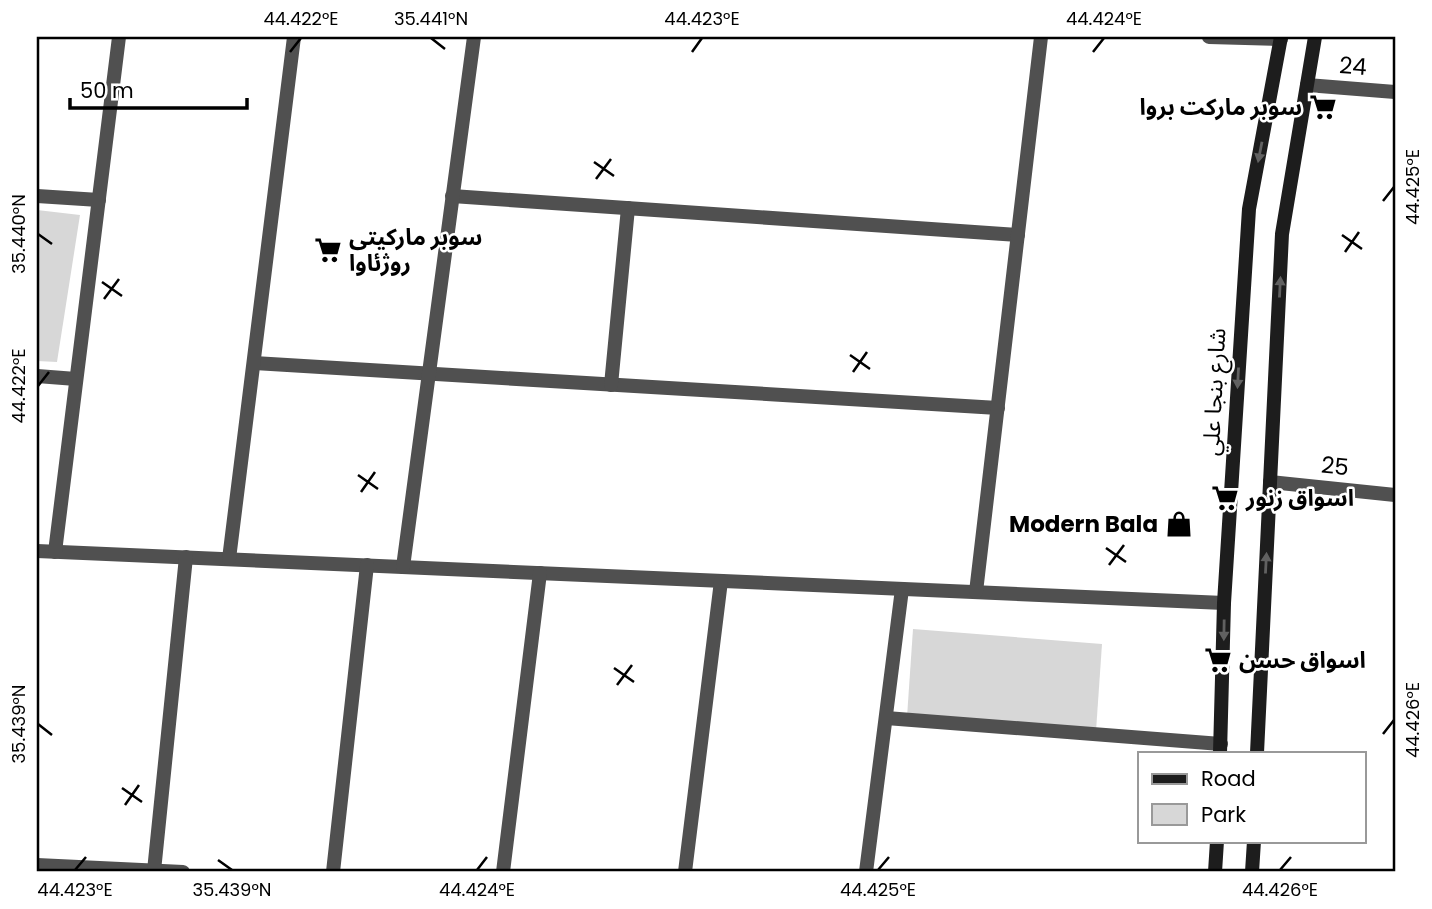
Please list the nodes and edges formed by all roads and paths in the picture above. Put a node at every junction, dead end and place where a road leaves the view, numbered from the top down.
1 (119, 37) edge
2 (294, 37) edge
3 (474, 37) edge
4 (1041, 37) edge
5 (1209, 37) edge
6 (1315, 37) edge
7 (1281, 38) edge
8 (1307, 85) junction
9 (1395, 92) edge
10 (37, 196) edge
11 (452, 197) junction
12 (99, 200) junction
13 (628, 208) junction
14 (1018, 235) junction
15 (254, 363) junction
16 (429, 373) junction
17 (37, 376) edge
18 (76, 379) junction
19 (611, 384) junction
20 (998, 408) junction
21 (1269, 482) junction
22 (1395, 495) edge
23 (37, 551) edge
24 (55, 552) junction
25 (186, 557) junction
26 (229, 559) junction
27 (367, 565) junction
28 (403, 567) junction
29 (540, 573) junction
30 (721, 581) junction
31 (902, 589) junction
32 (976, 592) junction
33 (1224, 603) junction
34 (886, 718) junction
35 (1221, 748) edge
36 (1258, 752) edge
37 (1217, 842) edge
38 (1254, 842) edge
39 (37, 865) edge
40 (154, 871) edge
41 (183, 872) edge
42 (333, 872) edge
43 (503, 872) edge
44 (685, 872) edge
45 (866, 872) edge
46 (1215, 872) edge
47 (1252, 872) edge

1 - 12 street
2 - 15 street
3 - 11 street
4 - 14 street
5 - 7 street
6 - 8 main road
7 -> 33 main road, شارع بنجا علي
8 - 9 street, 24
21 -> 8 main road
10 - 12 street
11 - 13 street
11 - 16 street
12 - 18 street
13 - 14 street
13 - 19 street
14 - 20 street
15 - 16 street
15 - 26 street
16 - 19 street
16 - 28 street
17 - 18 street
18 - 24 street
19 - 20 street
20 - 32 street
21 - 22 street, 25
36 -> 21 main road
23 - 24 street
24 - 25 street
25 - 26 street
25 - 40 street
26 - 27 street
27 - 28 street
27 - 42 street
28 - 29 street
29 - 30 street
29 - 43 street
30 - 31 street
30 - 44 street
31 - 32 street
31 - 34 street
32 - 33 street
33 -> 35 main road, شارع بنجا علي
34 - 35 street
34 - 45 street
37 - 46 main road
38 - 47 main road
39 - 40 street
40 - 41 street

